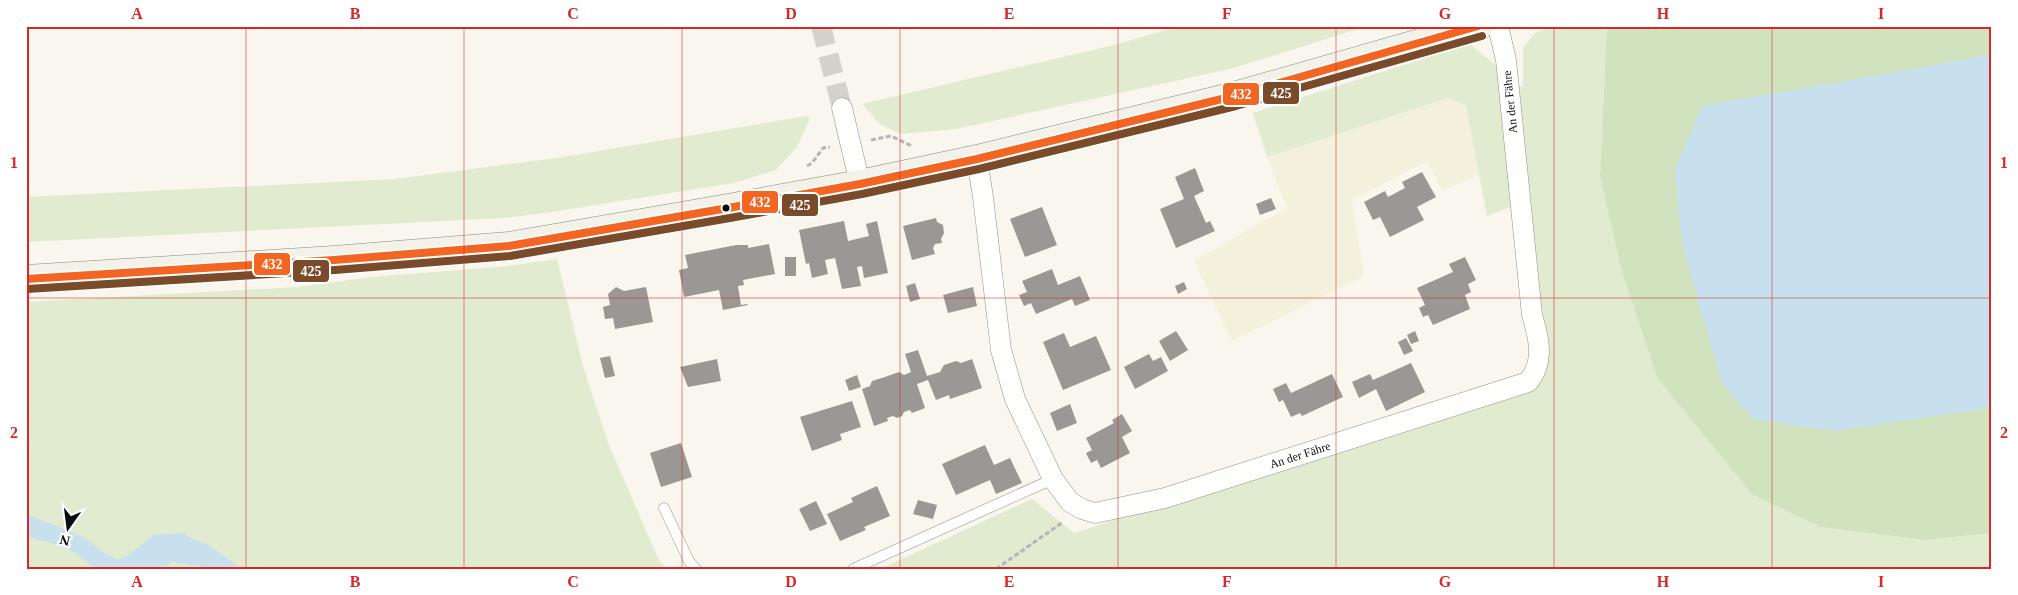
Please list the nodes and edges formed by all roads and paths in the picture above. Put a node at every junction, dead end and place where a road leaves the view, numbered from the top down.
1 (1479, 26) edge
2 (1498, 26) edge
3 (842, 108) tunnel mouth
4 (977, 159) junction
5 (860, 184) junction
6 (26, 279) edge
7 (1053, 480) junction
8 (664, 508) dead end
9 (1082, 509) junction
10 (696, 569) edge
11 (853, 569) edge
12 (996, 569) edge

1 - 4 main road
2 - 9 street, An der Fähre
3 - 5 street
4 - 5 main road
4 - 7 street
5 - 6 main road
7 - 9 street
7 - 11 lane
8 - 10 lane
9 - 12 path

